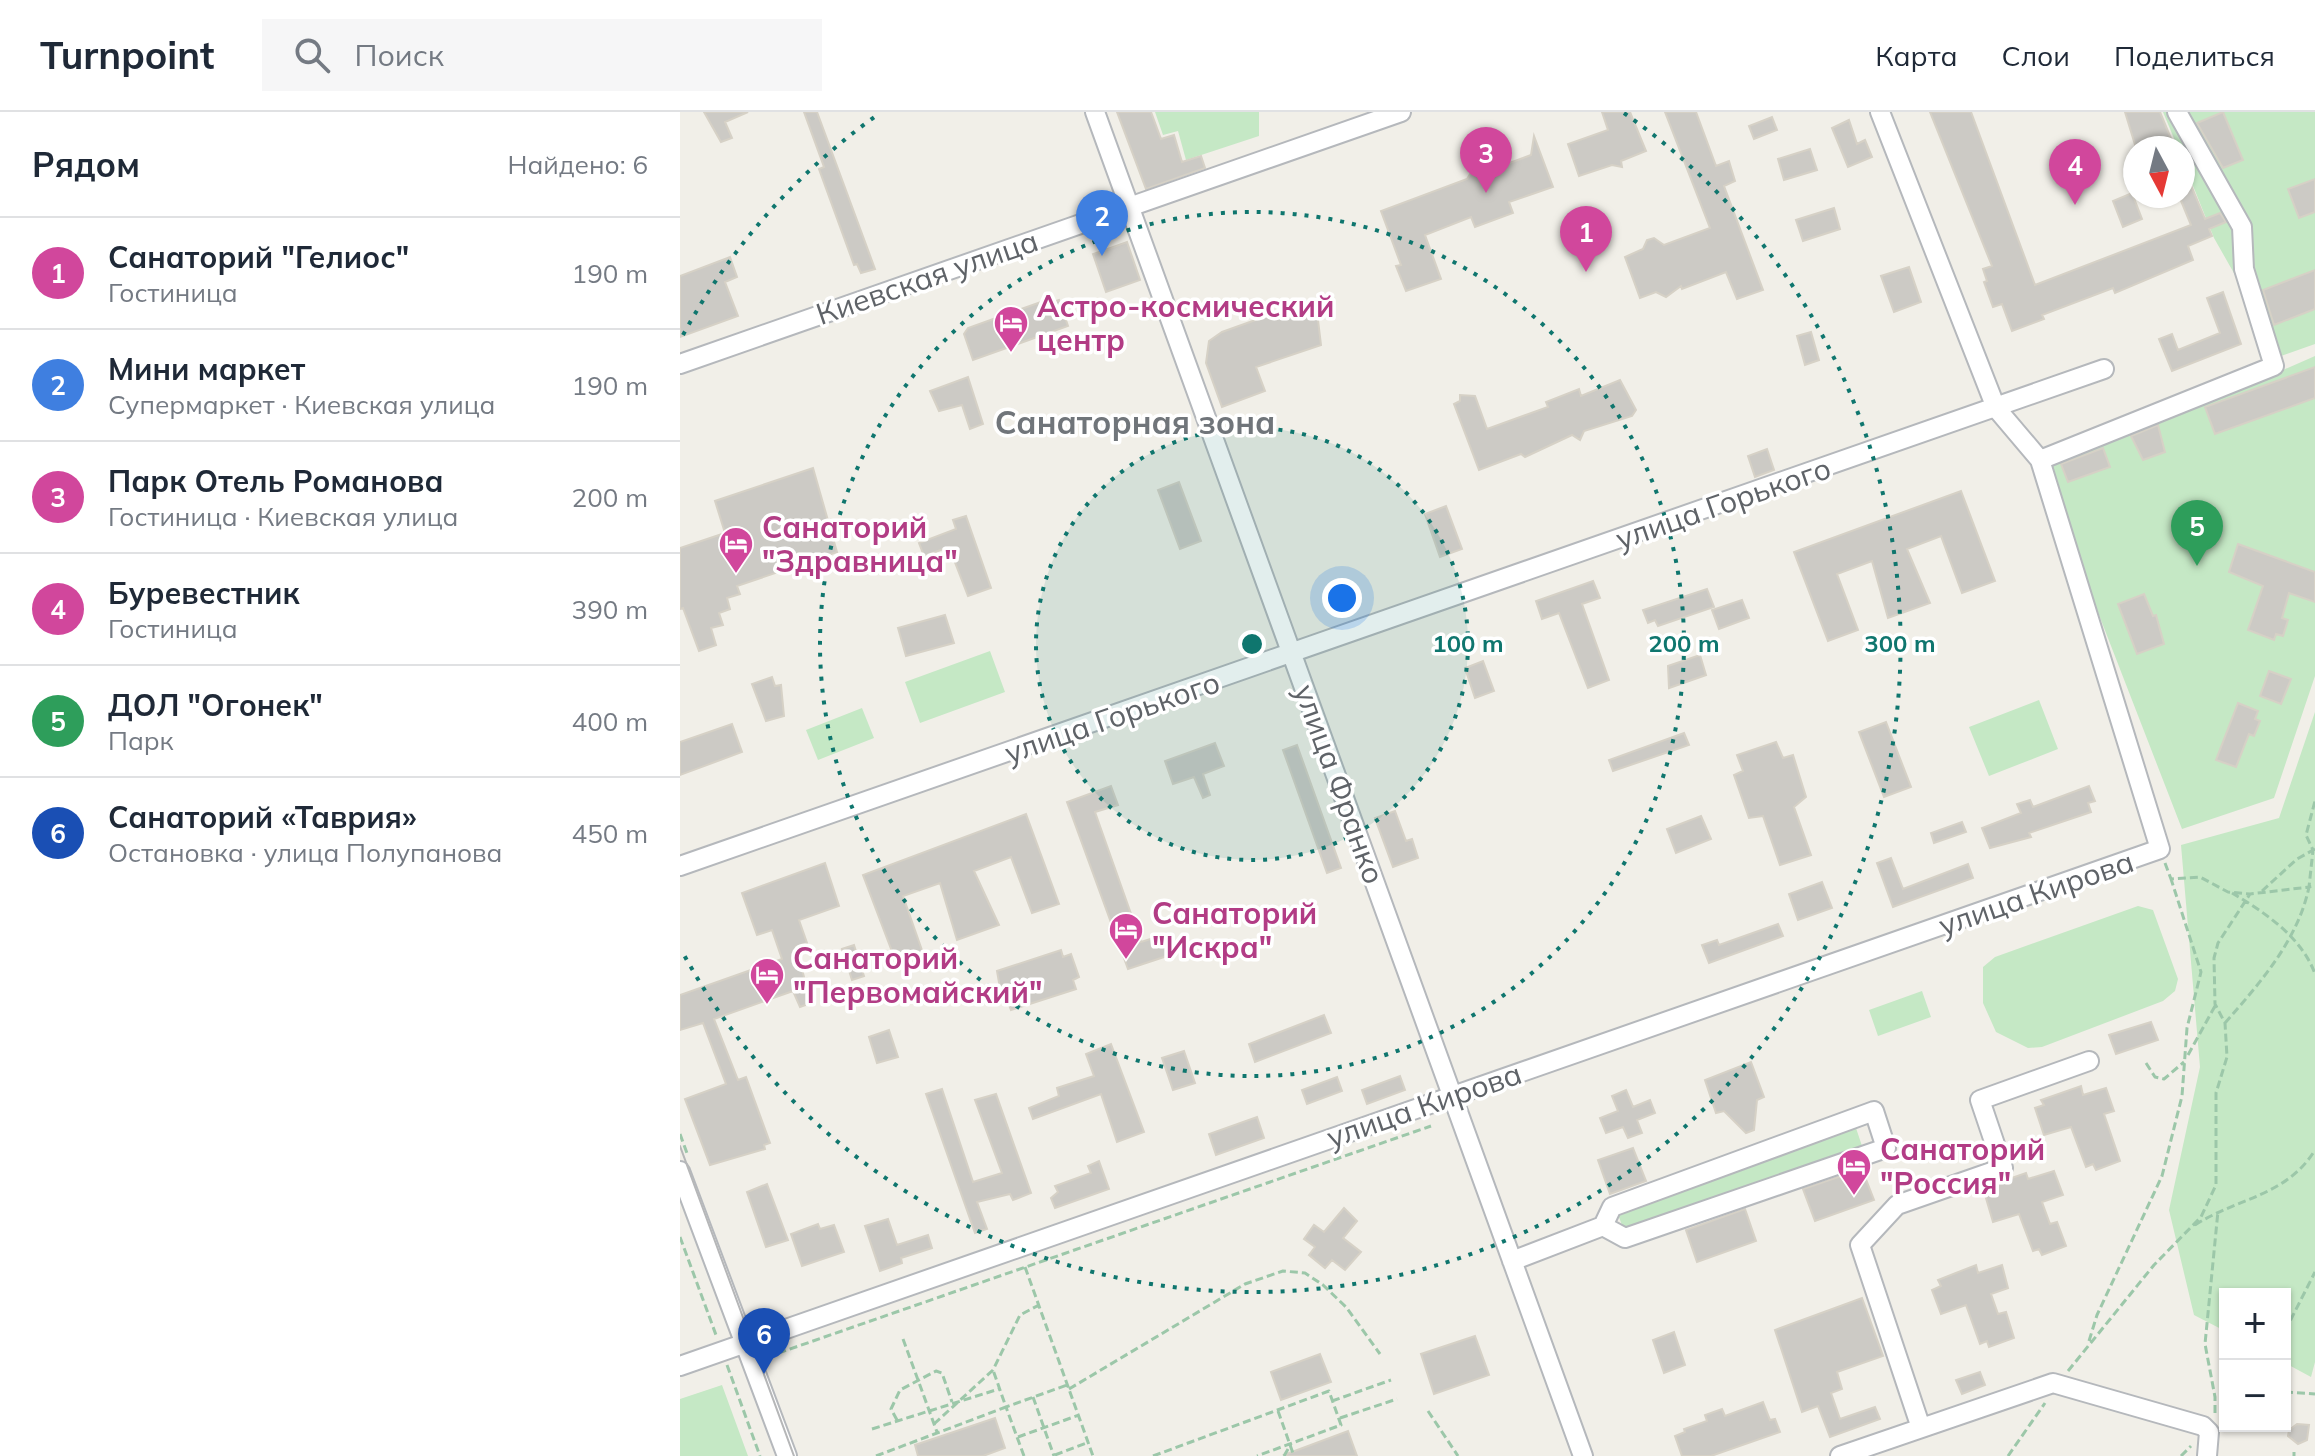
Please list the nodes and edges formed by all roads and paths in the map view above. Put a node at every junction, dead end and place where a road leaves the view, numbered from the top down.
1 (1095, 112) edge
2 (1401, 112) edge
3 (1880, 112) edge
4 (2177, 112) edge
5 (1130, 205) junction
6 (680, 364) edge
7 (2104, 369) dead end
8 (1996, 408) junction
9 (2040, 460) junction
10 (1294, 654) junction
11 (2315, 801) edge
12 (2160, 845) junction
13 (2314, 849) edge
14 (680, 866) edge
15 (2171, 879) junction
16 (2315, 886) edge
17 (2309, 887) junction
18 (2232, 893) junction
19 (2259, 893) junction
20 (2250, 894) junction
21 (2246, 901) junction
22 (2290, 939) junction
23 (2315, 974) edge
24 (2215, 1004) junction
25 (2225, 1023) junction
26 (2186, 1060) junction
27 (2089, 1061) dead end
28 (2146, 1063) dead end
29 (1451, 1096) junction
30 (1431, 1126) dead end
31 (2315, 1150) edge
32 (2315, 1162) edge
33 (2307, 1163) junction
34 (680, 1171) edge
35 (2218, 1211) junction
36 (1603, 1226) junction
37 (2192, 1227) junction
38 (1512, 1261) junction
39 (1025, 1267) junction
40 (2315, 1272) edge
41 (1039, 1305) junction
42 (2291, 1319) edge
43 (903, 1339) dead end
44 (2089, 1343) junction
45 (746, 1344) junction
46 (1380, 1354) dead end
47 (763, 1359) dead end
48 (680, 1366) edge
49 (993, 1370) junction
50 (918, 1380) junction
51 (1391, 1380) dead end
52 (2058, 1385) junction
53 (1068, 1386) junction
54 (999, 1389) junction
55 (2291, 1392) edge
56 (2315, 1394) edge
57 (1033, 1397) junction
58 (962, 1399) junction
59 (1397, 1399) dead end
60 (1332, 1401) junction
61 (952, 1402) junction
62 (1006, 1407) junction
63 (928, 1409) junction
64 (1278, 1411) junction
65 (1428, 1411) dead end
66 (1079, 1415) junction
67 (1338, 1419) junction
68 (897, 1420) junction
69 (2214, 1423) dead end
70 (934, 1424) junction
71 (1044, 1427) junction
72 (1921, 1428) junction
73 (872, 1429) dead end
74 (937, 1432) junction
75 (1017, 1437) junction
76 (1089, 1442) junction
77 (1291, 1444) junction
78 (787, 1456) edge
79 (876, 1456) edge
80 (1024, 1456) edge
81 (1053, 1456) edge
82 (1093, 1456) edge
83 (1153, 1456) edge
84 (1257, 1456) edge
85 (1284, 1456) edge
86 (1294, 1456) edge
87 (1458, 1456) edge
88 (1583, 1456) edge
89 (1840, 1456) edge
90 (2008, 1456) edge
91 (2207, 1456) edge

1 - 5 street, улица Франко
2 - 5 street, Киевская улица
3 - 8 street
4 - 9 street
5 - 6 street, Киевская улица
5 - 10 street, улица Франко
7 - 8 street, улица Горького
8 - 9 street
8 - 10 street, улица Горького
9 - 12 street
10 - 14 street, улица Горького
10 - 29 street, улица Франко
11 - 13 path
12 - 15 path
12 - 29 street, улица Кирова
13 - 17 path
13 - 19 path
15 - 18 path
15 - 26 path
16 - 17 path
17 - 19 path
17 - 22 path
18 - 20 path
18 - 21 path
19 - 20 path
20 - 21 path
21 - 22 path
21 - 24 path
22 - 23 path
22 - 25 path
24 - 25 path
24 - 26 path
25 - 37 path
26 - 28 path
26 - 44 path
27 - 72 street
29 - 38 street, улица Франко
29 - 45 street, улица Кирова
30 - 39 path
31 - 33 path
32 - 33 path
33 - 35 path
34 - 45 street
35 - 37 path
35 - 69 path
36 - 36 street
36 - 38 street
37 - 44 path
38 - 88 street, улица Франко
39 - 41 path
39 - 47 path
40 - 42 path
41 - 49 path
41 - 53 path
43 - 50 path
44 - 52 path
45 - 48 street, улица Кирова
45 - 78 street
46 - 53 path
49 - 54 path
49 - 58 path
50 - 61 path
50 - 63 path
50 - 68 path
51 - 60 path
52 - 72 street
52 - 90 path
52 - 91 street
53 - 57 path
53 - 66 path
54 - 58 path
54 - 62 path
55 - 56 path
57 - 62 path
57 - 71 path
58 - 61 path
58 - 70 path
59 - 67 path
60 - 64 path
60 - 67 path
61 - 63 path
62 - 74 path
62 - 75 path
63 - 68 path
63 - 70 path
64 - 77 path
64 - 83 path
65 - 87 path
66 - 71 path
66 - 76 path
67 - 77 path
68 - 73 path
70 - 74 path
71 - 75 path
71 - 81 path
72 - 89 street
74 - 79 path
75 - 80 path
76 - 81 path
76 - 82 path
77 - 84 path
77 - 85 path
77 - 86 path

